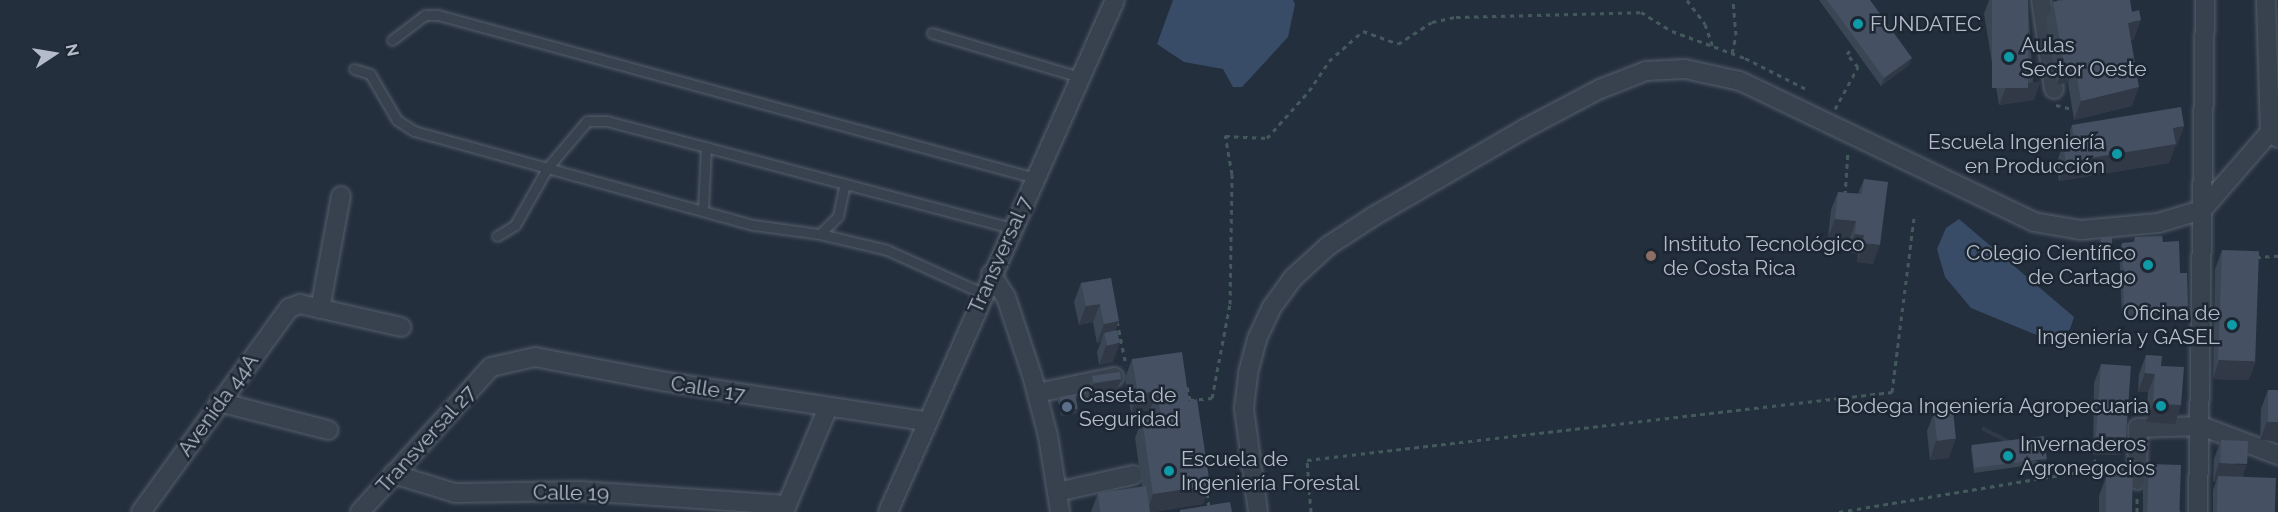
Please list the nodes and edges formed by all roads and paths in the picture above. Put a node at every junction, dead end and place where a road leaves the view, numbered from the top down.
1 (1115, 0) edge
2 (1687, 0) edge
3 (1733, 0) edge
4 (2041, 0) edge
5 (2205, 0) edge
6 (2266, 0) edge
7 (932, 33) dead end
8 (392, 40) dead end
9 (1713, 47) junction
10 (1853, 47) edge
11 (1732, 53) junction
12 (354, 69) dead end
13 (1080, 77) junction
14 (2054, 89) dead end
15 (1806, 90) dead end
16 (1834, 111) dead end
17 (2274, 135) edge
18 (1848, 143) dead end
19 (706, 147) junction
20 (548, 167) junction
21 (1035, 178) junction
22 (845, 184) junction
23 (341, 196) dead end
24 (1844, 206) edge
25 (703, 209) junction
26 (2202, 210) junction
27 (1914, 218) dead end
28 (1012, 228) junction
29 (820, 234) junction
30 (497, 236) dead end
31 (2278, 256) edge
32 (2243, 257) edge
33 (991, 273) junction
34 (982, 293) junction
35 (320, 309) junction
36 (1115, 311) edge
37 (401, 327) dead end
38 (491, 367) joint
39 (1119, 376) joint
40 (1186, 382) edge
41 (1037, 393) junction
42 (1190, 400) junction
43 (219, 402) junction
44 (828, 408) junction
45 (1192, 411) edge
46 (926, 422) junction
47 (2201, 426) junction
48 (328, 430) dead end
49 (2278, 454) edge
50 (2095, 459) dead end
51 (393, 474) junction
52 (1133, 475) dead end
53 (2137, 480) dead end
54 (1206, 488) edge
55 (1057, 492) junction
56 (786, 508) edge
57 (141, 512) edge
58 (360, 512) edge
59 (888, 512) edge
60 (1060, 512) edge
61 (1198, 512) edge
62 (1258, 512) edge
63 (1311, 512) edge
64 (1839, 512) edge
65 (2198, 512) edge

1 - 13 street, Transversal 7
2 - 9 path
3 - 11 path
4 - 14 street
5 - 26 street
6 - 17 street
7 - 13 lane
8 - 21 lane
9 - 11 path
9 - 42 path
10 - 16 path
11 - 15 path
12 - 20 lane
13 - 21 street, Transversal 7
17 - 26 street
18 - 24 path
19 - 20 lane
19 - 22 lane
19 - 25 lane
20 - 25 lane
20 - 30 lane
21 - 28 street, Transversal 7
22 - 28 lane
22 - 29 lane
23 - 35 street
25 - 29 lane
26 - 47 street
26 - 62 street
27 - 63 path
28 - 33 street, Transversal 7
29 - 34 lane
31 - 32 path
33 - 34 street, Transversal 7
33 - 41 street
34 - 46 street, Transversal 7
35 - 37 street
35 - 43 street, Avenida 44A
36 - 39 path
38 - 44 street, Calle 17
38 - 51 street, Transversal 27
39 - 41 street
40 - 42 path
41 - 55 street
42 - 45 path
43 - 48 street
43 - 57 street, Avenida 44A
44 - 46 street, Calle 17
44 - 56 street
46 - 59 street, Transversal 7
47 - 49 street
47 - 53 street
47 - 65 street
50 - 64 path
51 - 56 street, Calle 19
51 - 58 street, Transversal 27
52 - 55 street
54 - 61 path
55 - 60 street

